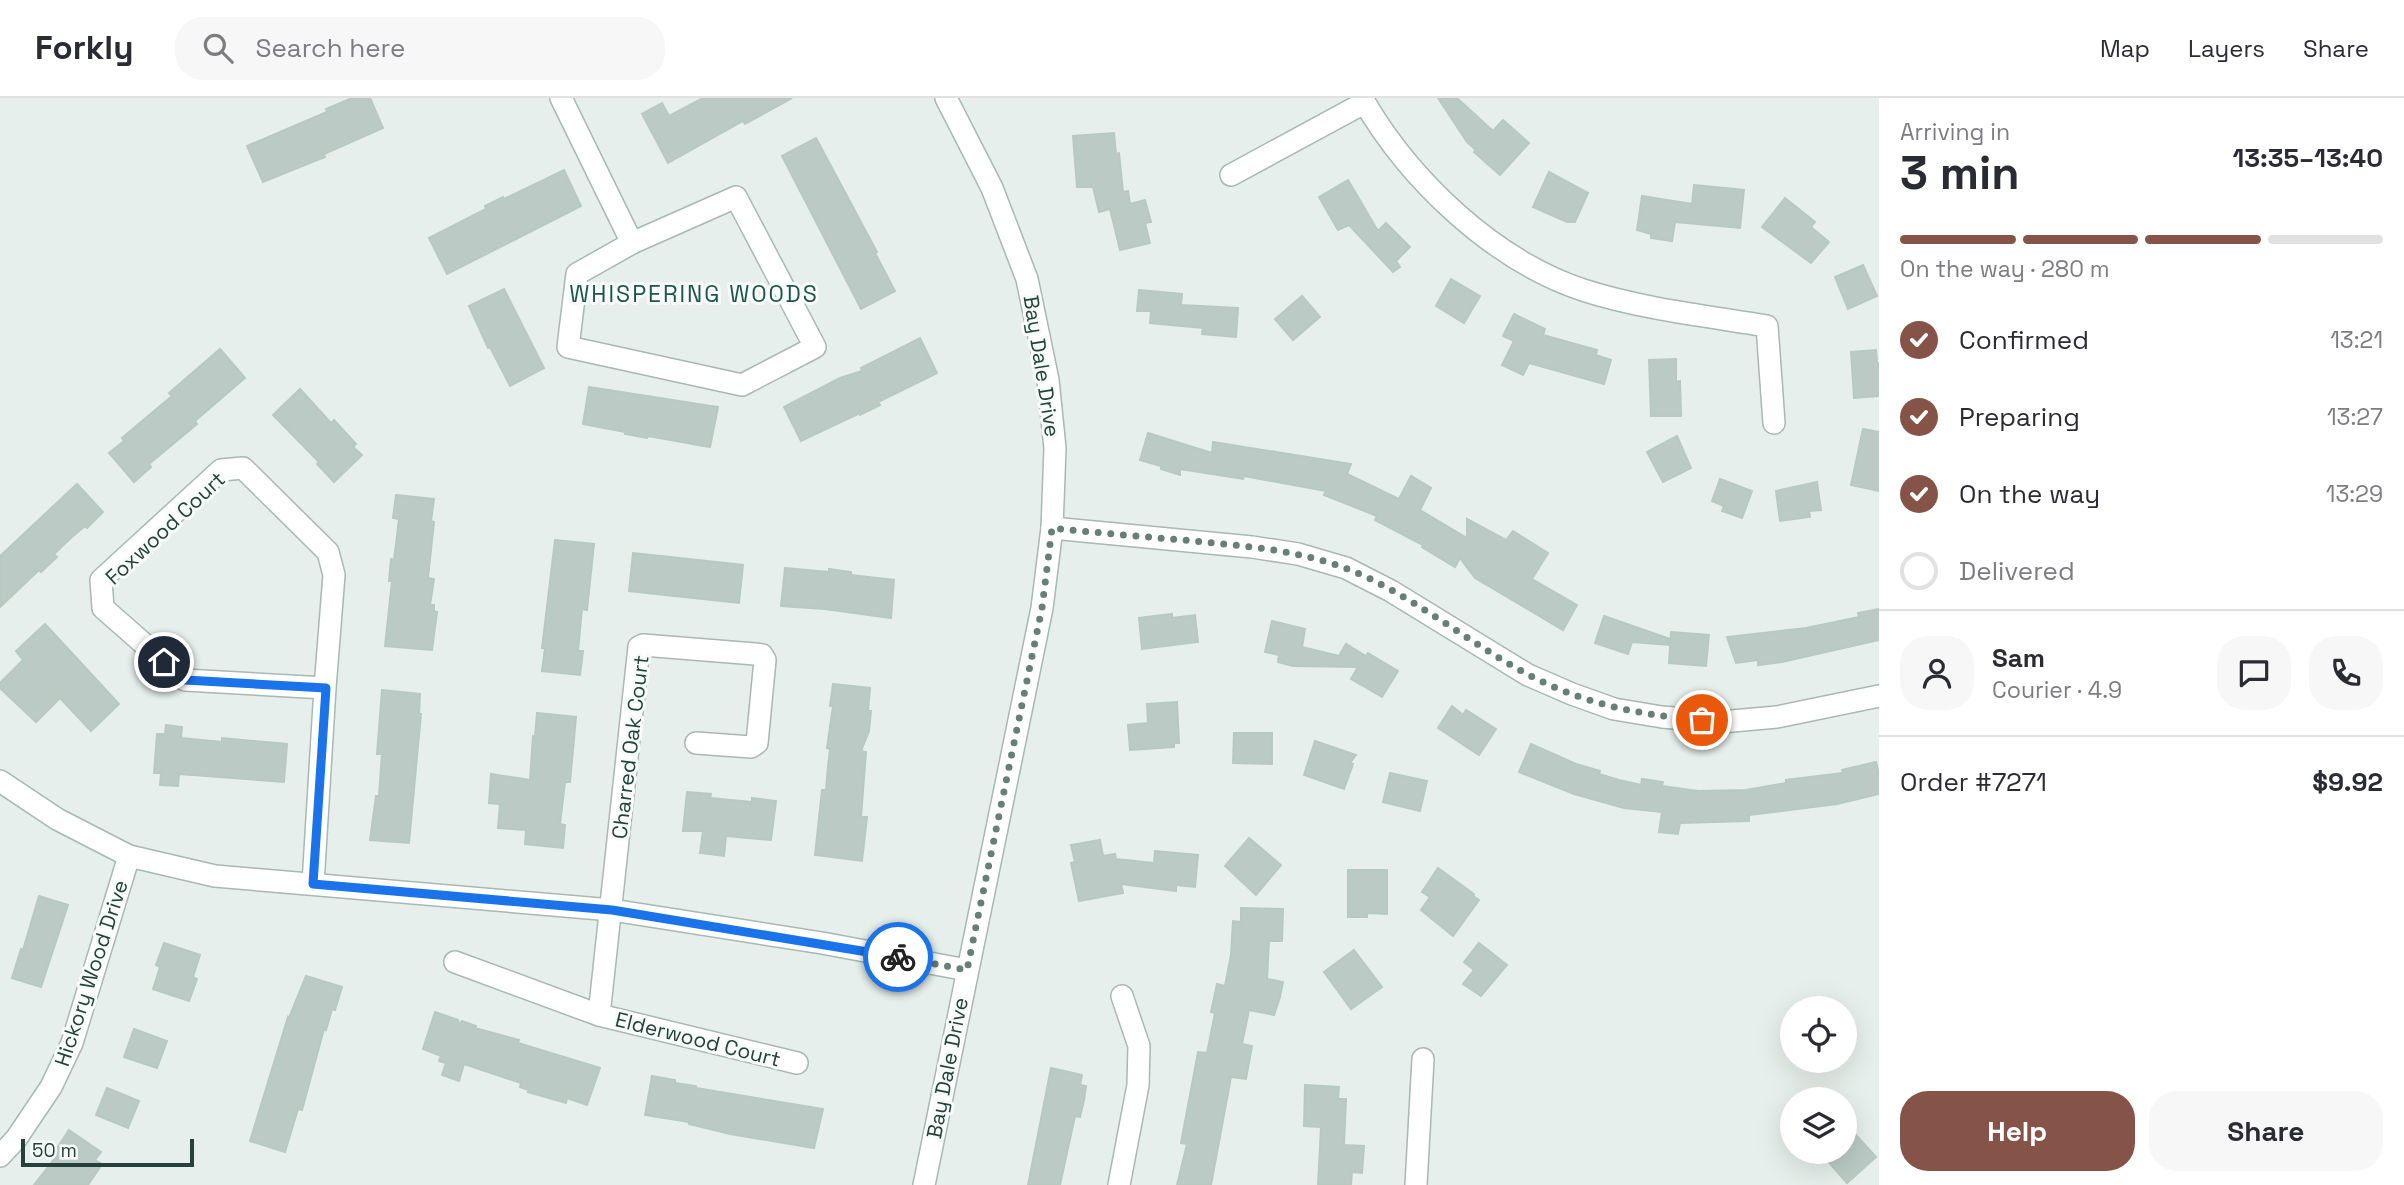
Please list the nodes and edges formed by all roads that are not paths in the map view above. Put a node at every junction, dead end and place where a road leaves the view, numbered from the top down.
1 (561, 98) edge
2 (946, 98) edge
3 (1363, 100) edge
4 (1231, 175) dead end
5 (632, 243) junction
6 (1774, 423) dead end
7 (1052, 528) junction
8 (326, 688) junction
9 (1879, 696) edge
10 (696, 743) dead end
11 (0, 781) edge
12 (129, 856) junction
13 (313, 884) junction
14 (612, 910) junction
15 (455, 962) dead end
16 (967, 970) junction
17 (1122, 996) dead end
18 (599, 1015) junction
19 (1423, 1059) dead end
20 (797, 1063) dead end
21 (0, 1156) edge
22 (924, 1185) edge
23 (1119, 1185) edge
24 (1416, 1185) edge

1 - 5 street
2 - 7 street, Bay Dale Drive
3 - 4 street
3 - 6 street
5 - 5 street
7 - 9 street
7 - 16 street, Bay Dale Drive
8 - 8 street, Foxwood Court
8 - 13 street, Foxwood Court
10 - 14 street, Charred Oak Court
11 - 12 street
12 - 13 street
12 - 21 street, Hickory Wood Drive
13 - 14 street
14 - 16 street
14 - 18 street, Elderwood Court
15 - 18 street, Elderwood Court
16 - 22 street, Bay Dale Drive
17 - 23 street
18 - 20 street, Elderwood Court
19 - 24 street

